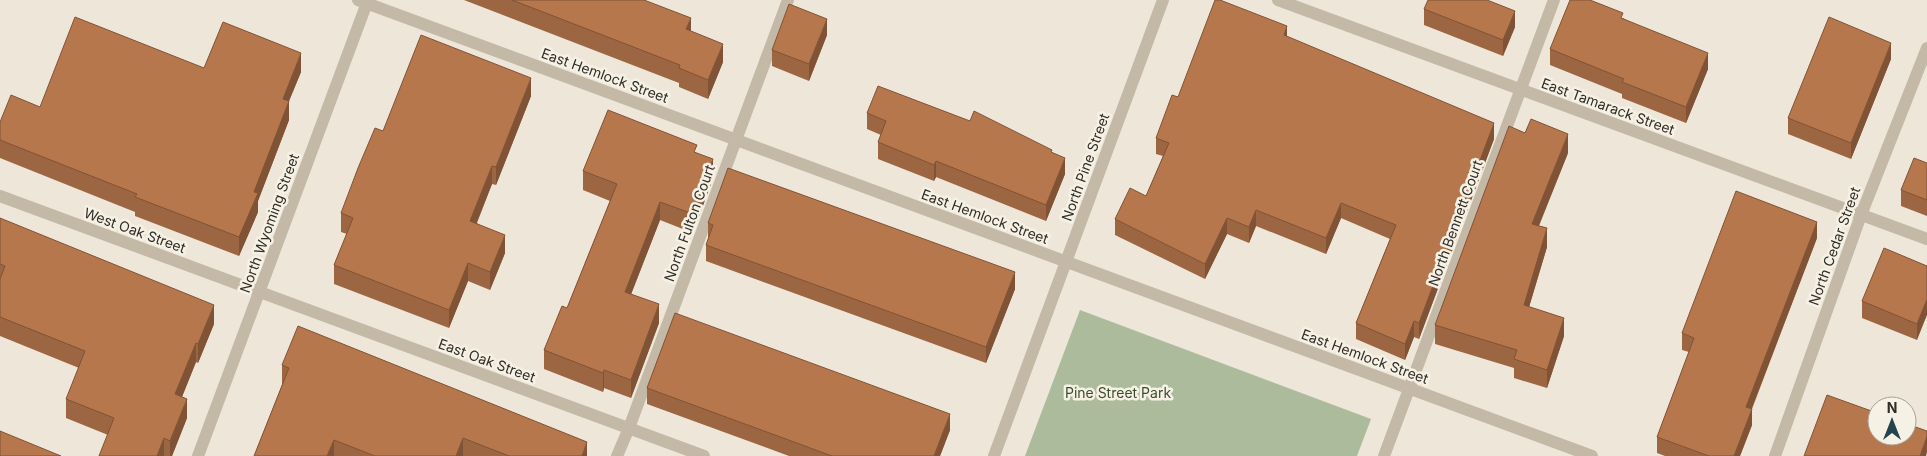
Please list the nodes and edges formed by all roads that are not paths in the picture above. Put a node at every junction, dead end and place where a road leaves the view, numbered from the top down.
1 (788, 0) edge
2 (1163, 0) edge
3 (1278, 0) edge
4 (1554, 0) edge
5 (364, 1) edge
6 (1927, 48) edge
7 (1521, 90) junction
8 (736, 140) junction
9 (0, 196) edge
10 (1861, 215) junction
11 (1927, 239) edge
12 (1066, 262) junction
13 (259, 292) junction
14 (1410, 388) junction
15 (629, 428) junction
16 (198, 456) edge
17 (616, 456) edge
18 (704, 456) edge
19 (994, 456) edge
20 (1384, 456) edge
21 (1592, 456) edge
22 (1775, 456) edge

1 - 8 street, North Fulton Court
2 - 12 street, North Pine Street
3 - 7 street, East Tamarack Street
4 - 7 street, North Bennett Court
5 - 8 street, East Hemlock Street
5 - 13 street, North Wyoming Street
6 - 10 street, North Cedar Street
7 - 10 street, East Tamarack Street
7 - 14 street, North Bennett Court
8 - 12 street, East Hemlock Street
8 - 15 street, North Fulton Court
9 - 13 street, West Oak Street
10 - 11 street, East Tamarack Street
10 - 22 street, North Cedar Street
12 - 14 street, East Hemlock Street
12 - 19 street, North Pine Street
13 - 15 street, East Oak Street
13 - 16 street, North Wyoming Street
14 - 20 street, North Bennett Court
14 - 21 street, East Hemlock Street
15 - 17 street, North Fulton Court
15 - 18 street, East Oak Street

